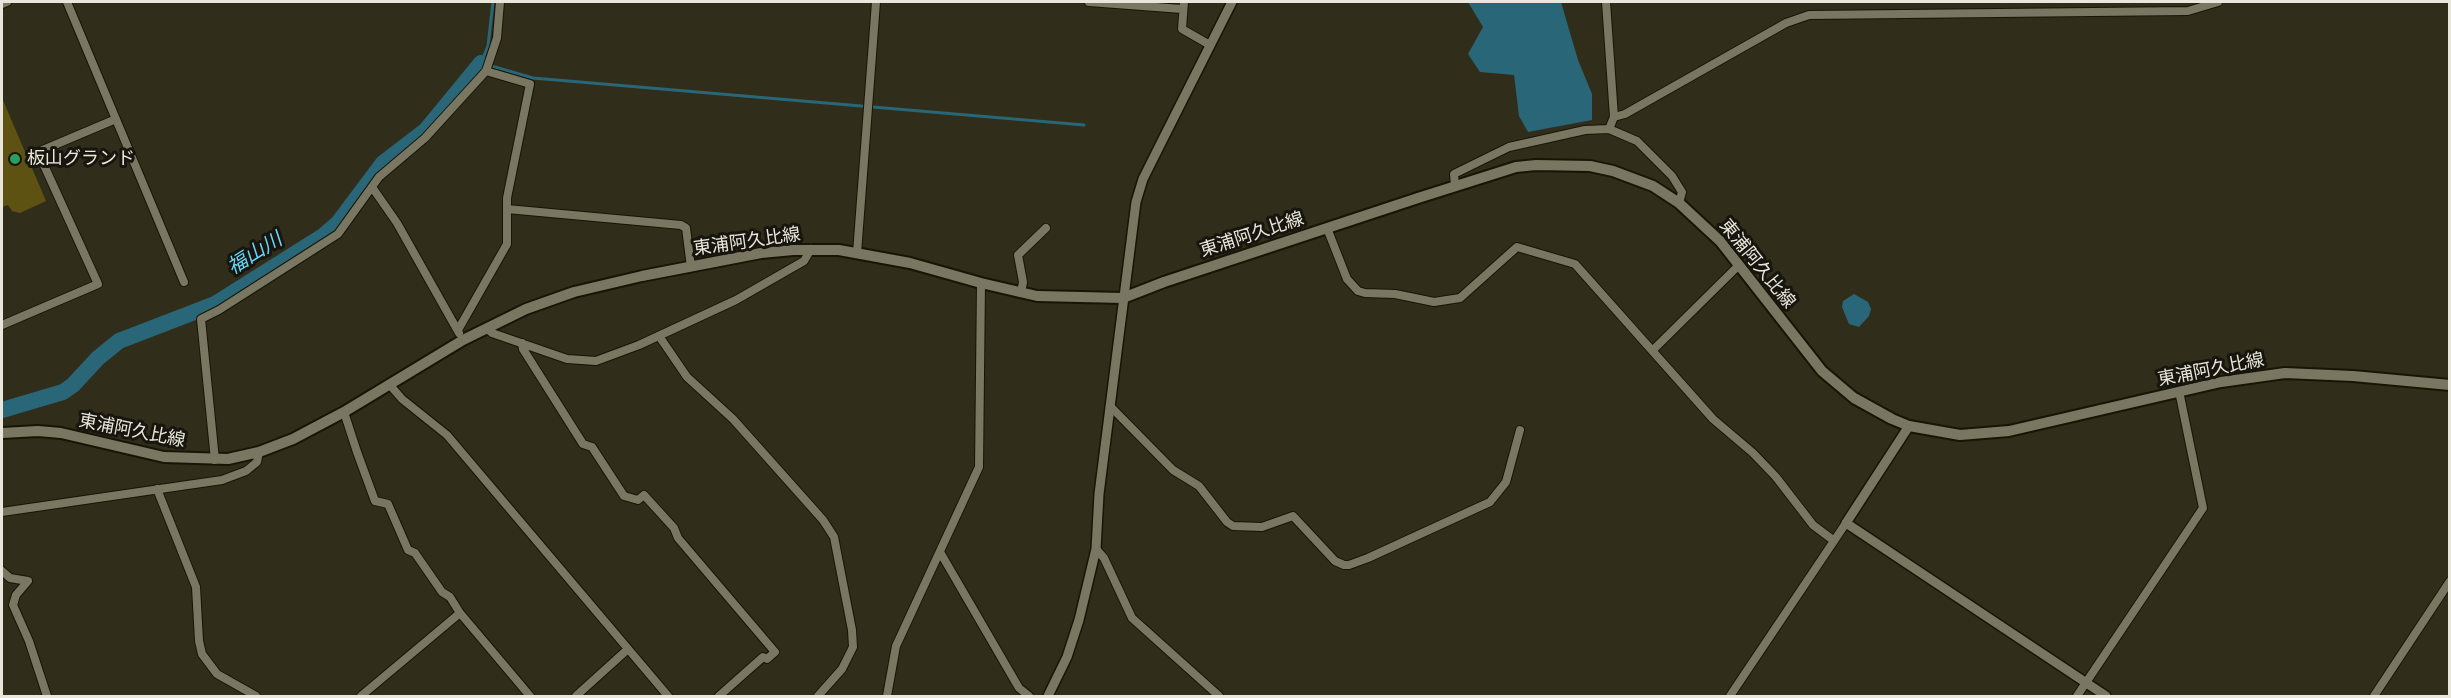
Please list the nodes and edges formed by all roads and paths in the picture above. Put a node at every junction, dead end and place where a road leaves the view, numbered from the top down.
1 (7, 2) edge
2 (67, 2) edge
3 (500, 2) edge
4 (876, 2) edge
5 (1089, 2) edge
6 (1232, 2) edge
7 (1606, 2) edge
8 (2218, 2) edge
9 (2, 4) edge
10 (1183, 5) edge
11 (1210, 45) junction
12 (486, 71) junction
13 (1614, 117) junction
14 (116, 119) junction
15 (1609, 129) junction
16 (1455, 186) junction
17 (372, 187) junction
18 (1679, 202) junction
19 (507, 209) junction
20 (1046, 228) dead end
21 (1328, 228) junction
22 (811, 249) junction
23 (856, 253) junction
24 (1738, 266) junction
25 (691, 267) junction
26 (184, 282) dead end
27 (981, 283) junction
28 (1021, 293) junction
29 (1123, 298) junction
30 (2, 325) edge
31 (486, 328) junction
32 (460, 335) junction
33 (659, 336) junction
34 (522, 343) junction
35 (1653, 350) junction
36 (389, 384) junction
37 (2450, 385) edge
38 (2179, 392) junction
39 (1110, 406) junction
40 (344, 412) junction
41 (1909, 426) junction
42 (1520, 430) dead end
43 (2, 433) edge
44 (259, 452) junction
45 (215, 460) junction
46 (158, 489) junction
47 (2, 512) edge
48 (1846, 523) junction
49 (1833, 540) junction
50 (1096, 549) junction
51 (940, 552) junction
52 (2, 571) edge
53 (2450, 581) edge
54 (460, 613) junction
55 (628, 649) junction
56 (2085, 683) junction
57 (47, 696) edge
58 (256, 696) edge
59 (361, 696) edge
60 (530, 696) edge
61 (576, 696) edge
62 (668, 696) edge
63 (720, 696) edge
64 (818, 696) edge
65 (886, 696) edge
66 (1029, 696) edge
67 (1048, 696) edge
68 (1219, 696) edge
69 (1730, 696) edge
70 (2077, 696) edge
71 (2106, 696) edge
72 (2374, 696) edge

1 - 9 street
2 - 14 street
3 - 12 street
4 - 23 street
5 - 10 street
6 - 11 street
7 - 13 street
8 - 13 street
10 - 11 street
11 - 29 street
12 - 17 street
12 - 19 street
13 - 15 street
14 - 26 street
14 - 30 street
15 - 16 street
15 - 18 street
16 - 18 main road, 東浦阿久比線
16 - 21 main road, 東浦阿久比線
17 - 32 street
17 - 45 street
18 - 24 main road, 東浦阿久比線
19 - 25 street
19 - 32 street
20 - 28 street
21 - 29 main road, 東浦阿久比線
21 - 35 street
22 - 23 main road, 東浦阿久比線
22 - 25 main road, 東浦阿久比線
22 - 33 street
23 - 27 main road, 東浦阿久比線
24 - 35 street
24 - 41 main road, 東浦阿久比線
25 - 31 main road, 東浦阿久比線
27 - 28 main road, 東浦阿久比線
27 - 51 street
28 - 29 main road, 東浦阿久比線
29 - 39 street
31 - 32 main road, 東浦阿久比線
31 - 34 street
32 - 36 main road, 東浦阿久比線
33 - 34 street
33 - 64 street
34 - 63 street
35 - 49 street
36 - 40 main road, 東浦阿久比線
36 - 55 street
37 - 38 main road, 東浦阿久比線
38 - 41 main road, 東浦阿久比線
38 - 56 street
39 - 42 street
39 - 50 street
40 - 44 main road, 東浦阿久比線
40 - 54 street
41 - 48 street
43 - 45 main road, 東浦阿久比線
44 - 45 main road, 東浦阿久比線
44 - 46 street
46 - 47 street
46 - 58 street
48 - 49 street
48 - 56 street
49 - 69 street
50 - 67 street
50 - 68 street
51 - 65 street
51 - 66 street
52 - 57 street
53 - 72 street
54 - 59 street
54 - 60 street
55 - 61 street
55 - 62 street
56 - 70 street
56 - 71 street

